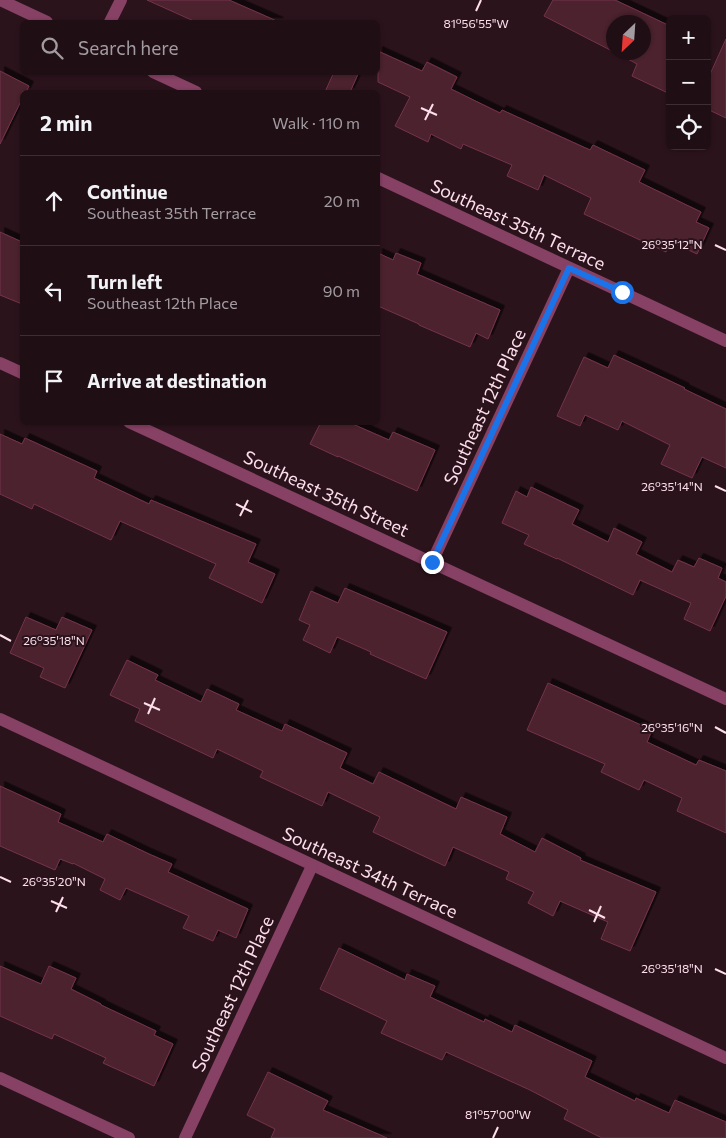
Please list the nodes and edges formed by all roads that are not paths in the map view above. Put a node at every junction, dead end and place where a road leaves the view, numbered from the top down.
1 (0, 0) edge
2 (120, 0) edge
3 (43, 20) edge
4 (111, 20) edge
5 (159, 75) edge
6 (192, 90) edge
7 (380, 179) edge
8 (569, 268) junction
9 (726, 341) edge
10 (0, 363) edge
11 (20, 372) edge
12 (136, 425) edge
13 (432, 562) junction
14 (726, 699) edge
15 (0, 719) edge
16 (312, 866) junction
17 (726, 1058) edge
18 (0, 1078) edge
19 (129, 1138) edge
20 (185, 1138) edge

1 - 3 street
2 - 4 street
5 - 6 street
7 - 8 street, Southeast 35th Terrace
8 - 9 street, Southeast 35th Terrace
8 - 13 street, Southeast 12th Place
10 - 11 street
12 - 13 street, Southeast 35th Street
13 - 14 street, Southeast 35th Street
15 - 16 street, Southeast 34th Terrace
16 - 17 street, Southeast 34th Terrace
16 - 20 street, Southeast 12th Place
18 - 19 street

